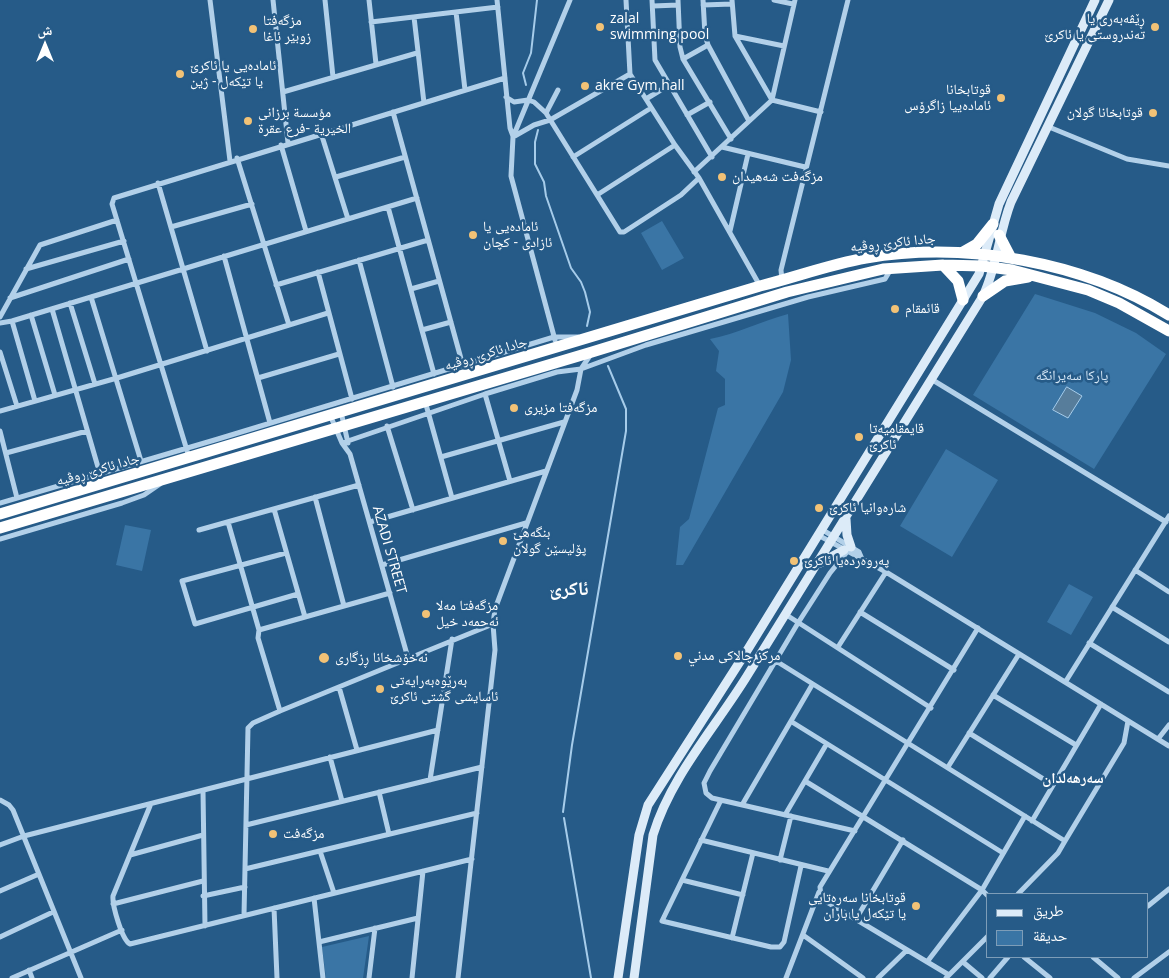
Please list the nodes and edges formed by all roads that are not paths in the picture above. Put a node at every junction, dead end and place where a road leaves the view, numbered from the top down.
1 (210, 0) edge
2 (273, 0) edge
3 (325, 0) edge
4 (369, 0) edge
5 (497, 0) edge
6 (570, 0) edge
7 (626, 0) edge
8 (774, 0) edge
9 (848, 0) edge
10 (1095, 0) edge
11 (1109, 0) edge
12 (732, 2) edge
13 (794, 2) edge
14 (652, 3) edge
15 (678, 3) edge
16 (703, 3) edge
17 (498, 7) junction
18 (456, 12) junction
19 (414, 17) junction
20 (371, 22) junction
21 (735, 36) junction
22 (708, 45) junction
23 (784, 46) junction
24 (1073, 47) junction
25 (417, 53) junction
26 (1084, 53) junction
27 (683, 59) junction
28 (376, 64) junction
29 (630, 74) junction
30 (333, 77) junction
31 (505, 78) junction
32 (669, 86) junction
33 (465, 90) junction
34 (558, 90) dead end
35 (282, 92) junction
36 (506, 97) junction
37 (646, 99) junction
38 (528, 100) junction
39 (772, 100) junction
40 (710, 102) junction
41 (424, 103) junction
42 (651, 108) junction
43 (393, 112) junction
44 (821, 112) junction
45 (546, 113) junction
46 (687, 115) junction
47 (550, 120) junction
48 (749, 121) junction
49 (1049, 128) junction
50 (321, 133) junction
51 (513, 137) junction
52 (731, 139) junction
53 (288, 143) junction
54 (281, 145) junction
55 (675, 145) junction
56 (722, 148) junction
57 (748, 154) junction
58 (405, 157) junction
59 (573, 157) junction
60 (712, 157) junction
61 (237, 158) junction
62 (230, 160) junction
63 (1169, 166) edge
64 (805, 167) junction
65 (694, 172) junction
66 (336, 177) junction
67 (699, 178) junction
68 (158, 183) junction
69 (597, 195) junction
70 (417, 198) junction
71 (252, 204) junction
72 (388, 207) junction
73 (348, 219) junction
74 (117, 220) junction
75 (993, 224) junction
76 (171, 227) junction
77 (306, 231) junction
78 (730, 231) junction
79 (999, 235) junction
80 (428, 240) junction
81 (124, 242) junction
82 (264, 244) junction
83 (400, 249) junction
84 (962, 253) junction
85 (224, 256) junction
86 (1011, 258) junction
87 (129, 259) junction
88 (359, 260) junction
89 (989, 261) junction
90 (943, 265) junction
91 (183, 268) junction
92 (25, 269) junction
93 (318, 272) junction
94 (1035, 277) junction
95 (782, 280) junction
96 (440, 281) junction
97 (136, 283) junction
98 (276, 285) junction
99 (760, 286) junction
100 (411, 289) junction
101 (983, 296) junction
102 (91, 297) junction
103 (10, 298) junction
104 (963, 300) junction
105 (70, 303) junction
106 (52, 309) junction
107 (328, 313) junction
108 (734, 314) junction
109 (31, 315) junction
110 (1169, 315) edge
111 (0, 317) edge
112 (12, 321) junction
113 (451, 322) junction
114 (0, 323) edge
115 (289, 325) junction
116 (422, 330) junction
117 (1169, 331) edge
118 (247, 338) junction
119 (555, 343) junction
120 (206, 351) junction
121 (0, 352) edge
122 (592, 352) junction
123 (339, 354) junction
124 (572, 358) junction
125 (161, 365) junction
126 (463, 366) junction
127 (581, 369) junction
128 (434, 374) junction
129 (117, 378) junction
130 (258, 378) junction
131 (931, 379) junction
132 (95, 384) junction
133 (393, 387) junction
134 (75, 390) junction
135 (485, 394) junction
136 (56, 395) junction
137 (352, 399) junction
138 (901, 400) junction
139 (35, 401) junction
140 (425, 401) junction
141 (17, 406) junction
142 (913, 407) junction
143 (0, 411) edge
144 (428, 412) junction
145 (335, 413) junction
146 (564, 422) junction
147 (270, 423) junction
148 (387, 426) junction
149 (340, 427) junction
150 (0, 431) edge
151 (87, 431) junction
152 (255, 433) junction
153 (498, 441) junction
154 (345, 442) junction
155 (6, 453) junction
156 (188, 453) junction
157 (441, 457) junction
158 (141, 462) junction
159 (546, 471) junction
160 (100, 474) junction
161 (510, 481) junction
162 (359, 485) junction
163 (315, 497) junction
164 (17, 498) junction
165 (452, 498) junction
166 (0, 503) edge
167 (274, 509) junction
168 (412, 510) junction
169 (0, 514) edge
170 (62, 515) junction
171 (1169, 516) edge
172 (846, 517) junction
173 (228, 522) junction
174 (370, 522) junction
175 (1166, 522) junction
176 (526, 523) junction
177 (0, 528) edge
178 (199, 530) dead end
179 (820, 532) junction
180 (0, 539) edge
181 (832, 539) junction
182 (848, 550) junction
183 (286, 553) junction
184 (241, 565) junction
185 (382, 565) junction
186 (814, 568) junction
187 (1135, 570) junction
188 (886, 572) junction
189 (1169, 592) edge
190 (390, 593) junction
191 (298, 594) junction
192 (344, 606) junction
193 (252, 607) junction
194 (1112, 607) junction
195 (860, 612) junction
196 (785, 614) junction
197 (305, 617) junction
198 (798, 623) junction
199 (493, 624) junction
200 (978, 628) junction
201 (259, 630) junction
202 (452, 640) junction
203 (1169, 642) edge
204 (1089, 643) junction
205 (838, 647) junction
206 (1019, 654) junction
207 (408, 658) junction
208 (776, 661) junction
209 (954, 670) junction
210 (733, 671) junction
211 (746, 678) junction
212 (1066, 681) junction
213 (812, 685) junction
214 (339, 687) junction
215 (1169, 692) edge
216 (993, 695) junction
217 (1101, 704) junction
218 (931, 708) junction
219 (280, 711) junction
220 (1128, 721) junction
221 (792, 722) junction
222 (1169, 725) edge
223 (438, 730) junction
224 (969, 733) junction
225 (1158, 739) junction
226 (909, 743) junction
227 (826, 745) junction
228 (1076, 746) junction
229 (1169, 746) edge
230 (356, 750) junction
231 (330, 757) junction
232 (482, 767) junction
233 (948, 768) junction
234 (246, 780) junction
235 (430, 780) junction
236 (886, 780) junction
237 (805, 781) junction
238 (1053, 785) junction
239 (203, 791) junction
240 (379, 792) junction
241 (0, 800) edge
242 (721, 800) junction
243 (342, 801) junction
244 (742, 805) junction
245 (150, 806) junction
246 (477, 813) junction
247 (788, 816) junction
248 (864, 816) junction
249 (1025, 816) junction
250 (1032, 820) junction
251 (246, 825) junction
252 (855, 831) junction
253 (389, 834) junction
254 (203, 835) junction
255 (24, 836) junction
256 (701, 840) junction
257 (903, 840) junction
258 (1066, 841) junction
259 (0, 845) edge
260 (320, 851) junction
261 (753, 853) junction
262 (1003, 853) junction
263 (130, 855) junction
264 (472, 859) junction
265 (780, 860) junction
266 (801, 866) junction
267 (245, 870) junction
268 (423, 871) junction
269 (828, 872) junction
270 (39, 874) junction
271 (682, 880) junction
272 (203, 881) junction
273 (245, 887) junction
274 (1169, 889) edge
275 (982, 890) junction
276 (0, 891) edge
277 (820, 892) junction
278 (334, 893) junction
279 (1020, 893) edge
280 (986, 894) edge
281 (743, 895) junction
282 (203, 896) junction
283 (314, 898) junction
284 (114, 904) junction
285 (1149, 905) edge
286 (274, 908) junction
287 (52, 912) junction
288 (244, 915) junction
289 (418, 918) junction
290 (856, 919) junction
291 (205, 926) junction
292 (375, 928) junction
293 (122, 930) junction
294 (803, 935) junction
295 (0, 937) edge
296 (732, 938) junction
297 (986, 938) edge
298 (319, 942) junction
299 (907, 950) junction
300 (70, 952) junction
301 (1169, 952) edge
302 (1007, 958) edge
303 (1025, 958) edge
304 (1094, 958) edge
305 (927, 962) junction
306 (962, 962) junction
307 (29, 970) junction
308 (948, 977) edge
309 (12, 978) edge
310 (32, 978) edge
311 (81, 978) edge
312 (277, 978) edge
313 (323, 978) edge
314 (369, 978) edge
315 (412, 978) edge
316 (458, 978) edge
317 (618, 978) edge
318 (634, 978) edge
319 (786, 978) edge
320 (863, 978) edge
321 (878, 978) edge
322 (982, 978) edge
323 (990, 978) edge
324 (1050, 978) edge
325 (1118, 978) edge
326 (1134, 978) edge

1 - 62 street
2 - 35 street
3 - 30 street
4 - 20 street
5 - 17 street
6 - 38 street
7 - 29 street
8 - 13 street
9 - 44 street
10 - 24 main road
11 - 26 main road
12 - 16 street
12 - 21 street
13 - 23 street
14 - 15 street
14 - 32 street
15 - 27 street
16 - 22 street
17 - 18 street
17 - 31 street
18 - 19 street
18 - 33 street
19 - 20 street
19 - 25 street
20 - 28 street
21 - 23 street
21 - 39 street
22 - 27 street
22 - 48 street
23 - 39 street
24 - 26 main road
24 - 75 main road
25 - 28 street
25 - 41 street
26 - 49 main road
27 - 40 street
28 - 30 street
29 - 37 street
29 - 47 street
30 - 35 street
31 - 33 street
31 - 36 street
32 - 37 street
32 - 46 street
33 - 41 street
34 - 45 street
35 - 53 street
36 - 38 street
36 - 51 street
37 - 42 street
38 - 45 street
38 - 51 street
39 - 44 street
39 - 48 street
40 - 46 street
40 - 52 street
41 - 43 street
42 - 55 street
42 - 59 street
43 - 50 street
43 - 58 street
44 - 64 street
45 - 47 street
46 - 60 street
47 - 51 street
47 - 59 street
48 - 52 street
49 - 63 street
49 - 79 main road
50 - 53 street
50 - 66 street
51 - 119 street
52 - 56 street
53 - 54 street
54 - 61 street
54 - 77 street
55 - 65 street
55 - 69 street
56 - 57 street
56 - 60 street
57 - 64 street
57 - 78 street
58 - 66 street
58 - 70 street
59 - 69 street
60 - 65 street
61 - 62 street
61 - 71 street
62 - 68 street
64 - 95 street
65 - 67 street
66 - 73 street
67 - 69 street
67 - 78 street
68 - 74 street
68 - 76 street
70 - 72 street
70 - 80 street
71 - 76 street
71 - 82 street
72 - 73 street
72 - 83 street
73 - 77 street
74 - 81 street
74 - 92 street
75 - 84 highway
75 - 89 main road
76 - 91 street
77 - 82 street
78 - 99 street
79 - 86 highway
79 - 89 main road
80 - 83 street
80 - 96 street
81 - 87 street
81 - 92 street
82 - 85 street
82 - 98 street
83 - 88 street
83 - 100 street
84 - 89 highway, جادا ئاکرێ ڕوڤیە
84 - 95 highway, جادا ئاکرێ ڕوڤیە
85 - 91 street
85 - 118 street
86 - 89 highway
86 - 110 highway
87 - 97 street
87 - 103 street
88 - 93 street
88 - 133 street
89 - 90 highway, جادا ئاکرێ ڕوڤیە
89 - 94 highway
89 - 101 main road
89 - 104 main road
90 - 104 highway
90 - 108 highway, جادا ئاکرێ ڕوڤیە
91 - 97 street
91 - 120 street
92 - 103 street
93 - 98 street
93 - 107 street
94 - 101 highway
94 - 117 highway
95 - 99 highway, جادا ئاکرێ ڕوڤیە
96 - 100 street
96 - 113 street
97 - 102 street
97 - 125 street
98 - 115 street
99 - 119 highway, جادا ئاکرێ ڕوڤیە
100 - 116 street
101 - 131 main road
102 - 105 street
102 - 129 street
103 - 111 street
104 - 138 main road
105 - 106 street
105 - 132 street
106 - 109 street
106 - 134 street
107 - 115 street
107 - 123 street
108 - 122 highway, جادا ئاکرێ ڕوڤیە
108 - 127 street
109 - 112 street
109 - 136 street
112 - 114 street
112 - 139 street
113 - 116 street
113 - 126 street
115 - 118 street
116 - 128 street
118 - 120 street
118 - 130 street
119 - 126 street
119 - 145 highway, جادا ئاکرێ ڕوڤیە
120 - 125 street
121 - 141 street
122 - 124 highway, جادا ئاکرێ ڕوڤیە
122 - 127 street
123 - 130 street
123 - 137 street
124 - 127 street
124 - 140 highway, جادا ئاکرێ ڕوڤیە
125 - 129 street
125 - 156 street
126 - 128 street
127 - 135 street
127 - 146 street
128 - 133 street
129 - 132 street
129 - 158 street
130 - 147 street
131 - 142 main road
131 - 175 street
132 - 134 street
133 - 137 street
134 - 136 street
134 - 151 street
135 - 144 street
135 - 153 street
136 - 139 street
137 - 147 street
138 - 142 main road
138 - 179 main road
139 - 141 street
140 - 144 street
140 - 149 highway, جادا ئاکرێ ڕوڤیە
141 - 143 street
142 - 172 main road
144 - 148 street
144 - 157 street
145 - 149 street, AZADI STREET
145 - 149 street, AZADI STREET
145 - 152 highway, جادا ئاکرێ ڕوڤیە
146 - 153 street
146 - 159 street
147 - 152 street
148 - 154 street
148 - 168 street
149 - 154 street, AZADI STREET
149 - 154 street, AZADI STREET
149 - 170 highway, جادا ئاکرێ ڕوڤیە
150 - 155 street
151 - 155 street
151 - 160 street
152 - 156 highway, جادا ئاکرێ ڕوڤیە
153 - 157 street
153 - 161 street
154 - 162 street, AZADI STREET
155 - 164 street
156 - 158 street
156 - 169 highway, جادا ئاکرێ ڕوڤیە
157 - 165 street
158 - 160 street
159 - 161 street
159 - 176 street
160 - 164 street
161 - 165 street
162 - 163 street
162 - 174 street, AZADI STREET
163 - 167 street
163 - 192 street
164 - 166 street
165 - 168 street
167 - 173 street
167 - 183 street
168 - 174 street
170 - 177 highway, جادا ئاکرێ ڕوڤیە
170 - 180 street
171 - 175 street
172 - 181 main road
172 - 182 main road
173 - 178 street
173 - 184 street
174 - 185 street, AZADI STREET
175 - 187 street
176 - 185 street
176 - 199 street
179 - 181 street
179 - 210 main road
181 - 182 street
181 - 186 main road
182 - 186 main road
182 - 188 street
182 - 198 street
183 - 184 street
183 - 191 street
184 - 193 street
184 - 193 street
185 - 190 street, AZADI STREET
186 - 196 main road
187 - 189 street
187 - 194 street
188 - 195 street
188 - 200 street
190 - 192 street
190 - 207 street, AZADI STREET
191 - 193 street
191 - 197 street
192 - 197 street
193 - 201 street
194 - 203 street
194 - 204 street
195 - 205 street
195 - 209 street
196 - 198 street
196 - 211 main road
197 - 201 street
198 - 205 street
198 - 208 street
199 - 202 street
199 - 232 street
200 - 206 street
200 - 209 street
201 - 219 street
202 - 207 street
202 - 223 street
204 - 212 street
204 - 215 street
205 - 218 street
206 - 212 street
206 - 216 street
207 - 214 street
208 - 213 street
208 - 242 street
209 - 218 street
210 - 211 main road
210 - 317 main road
211 - 318 main road
212 - 217 street
213 - 221 street
213 - 226 street
214 - 219 street
214 - 230 street
216 - 224 street
216 - 228 street
217 - 220 street
217 - 228 street
218 - 226 street
219 - 234 street
220 - 225 street
220 - 258 street
221 - 227 street
221 - 244 street
222 - 225 street
223 - 230 street
223 - 235 street
224 - 233 street
224 - 238 street
225 - 229 street
226 - 233 street
226 - 236 street
227 - 236 street
227 - 237 street
228 - 238 street
230 - 231 street
231 - 234 street
231 - 243 street
232 - 235 street
232 - 246 street
233 - 249 street
234 - 239 street
234 - 251 street
235 - 240 street
236 - 248 street
236 - 262 street
237 - 247 street
237 - 248 street
238 - 250 street
239 - 245 street
239 - 254 street
240 - 243 street
240 - 253 street
241 - 255 street
242 - 244 street
242 - 256 street
243 - 251 street
244 - 247 street
245 - 255 street
245 - 263 street
246 - 253 street
246 - 264 street
247 - 252 street
247 - 265 street
248 - 252 street
248 - 257 street
249 - 250 street
249 - 262 street
250 - 258 street
251 - 267 street
252 - 269 street
253 - 260 street
254 - 263 street
254 - 272 street
255 - 259 street
255 - 270 street
256 - 261 street
256 - 271 street
257 - 275 street
257 - 290 street
258 - 279 street
260 - 267 street
260 - 278 street
261 - 265 street
261 - 281 street
262 - 275 street
263 - 284 street
264 - 268 street
264 - 316 street
265 - 266 street
266 - 269 street
266 - 296 street
267 - 273 street
268 - 278 street
268 - 289 street
269 - 277 street
270 - 276 street
270 - 287 street
271 - 281 street
271 - 296 street
272 - 282 street
272 - 284 street
273 - 282 street
273 - 288 street
274 - 285 street
275 - 280 street
275 - 305 street
277 - 290 street
277 - 294 street
278 - 283 street
281 - 296 street
282 - 291 street
283 - 286 street
283 - 298 street
284 - 293 street
286 - 288 street
286 - 312 street
287 - 295 street
287 - 300 street
288 - 291 street
289 - 292 street
289 - 315 street
290 - 299 street
291 - 293 street
292 - 298 street
292 - 314 street
293 - 300 street
294 - 319 street
294 - 320 street
297 - 306 street
298 - 313 street
299 - 305 street
299 - 321 street
300 - 307 street
300 - 311 street
301 - 326 street
302 - 323 street
303 - 324 street
304 - 325 street
305 - 308 street
306 - 308 street
306 - 322 street
307 - 309 street
307 - 310 street

